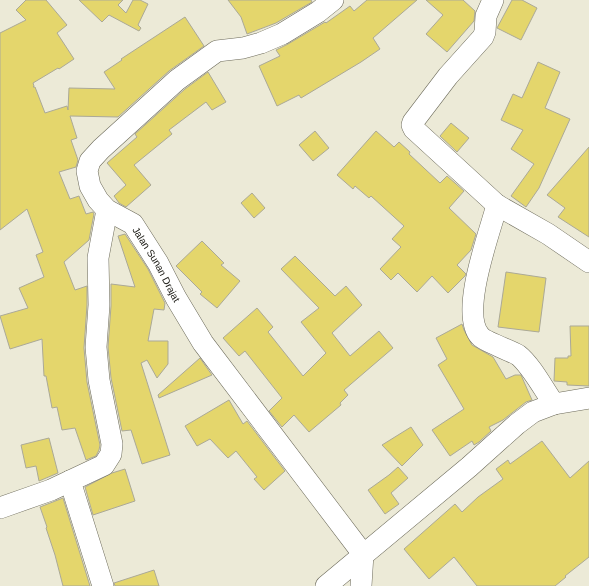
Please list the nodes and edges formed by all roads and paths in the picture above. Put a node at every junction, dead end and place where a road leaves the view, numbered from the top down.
1 (333, 0) edge
2 (493, 0) edge
3 (497, 205) junction
4 (106, 210) junction
5 (589, 262) edge
6 (589, 398) edge
7 (554, 404) junction
8 (70, 481) junction
9 (0, 508) edge
10 (363, 554) junction
11 (103, 586) edge
12 (326, 586) edge
13 (361, 586) edge

1 - 4 street, Jalan Sunan Drajat
2 - 3 street
3 - 5 street
3 - 7 street
4 - 8 street
4 - 10 street, Jalan Sunan Drajat
6 - 7 street
7 - 10 street
8 - 9 street
8 - 11 street
10 - 12 street
10 - 13 street

